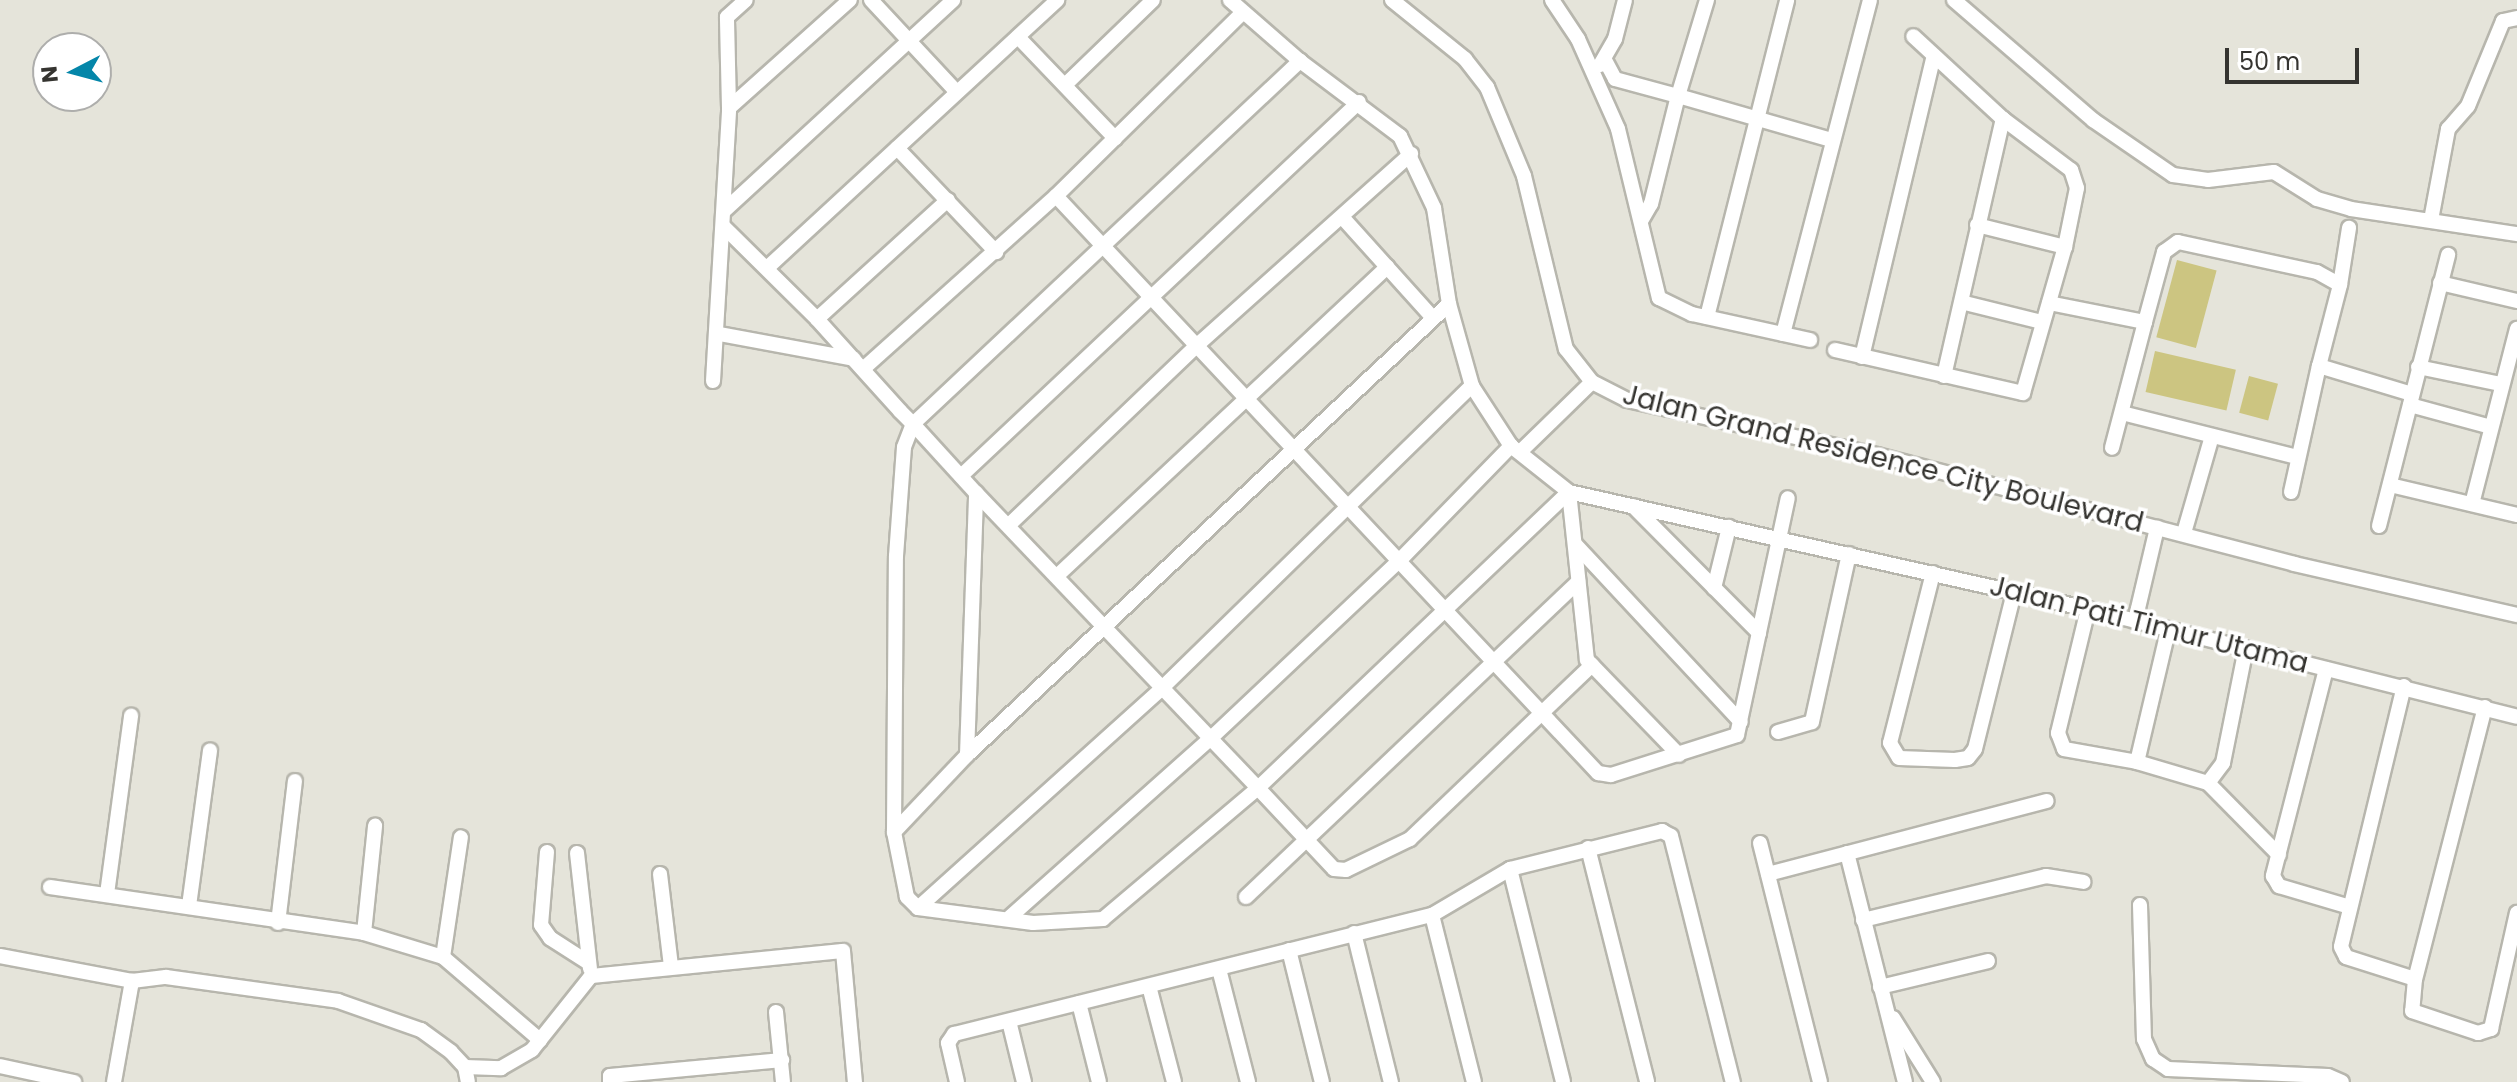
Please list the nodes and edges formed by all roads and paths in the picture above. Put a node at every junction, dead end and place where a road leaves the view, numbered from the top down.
1 (746, 0) edge
2 (850, 0) edge
3 (871, 0) edge
4 (953, 0) edge
5 (1057, 0) edge
6 (1153, 0) edge
7 (1230, 0) edge
8 (1392, 0) edge
9 (1552, 0) edge
10 (1625, 0) edge
11 (1707, 0) edge
12 (1787, 0) edge
13 (1870, 0) edge
14 (1954, 0) edge
15 (1242, 13) junction
16 (2517, 18) edge
17 (1913, 36) dead end
18 (1019, 38) junction
19 (910, 40) junction
20 (1933, 60) junction
21 (1300, 61) junction
22 (1599, 66) junction
23 (1065, 85) junction
24 (956, 91) junction
25 (1678, 96) junction
26 (1359, 102) junction
27 (729, 108) junction
28 (1756, 119) junction
29 (2003, 119) junction
30 (1115, 138) junction
31 (1831, 140) junction
32 (897, 148) junction
33 (1411, 154) junction
34 (1056, 196) junction
35 (948, 200) junction
36 (725, 210) junction
37 (1343, 218) junction
38 (2431, 220) junction
39 (1641, 221) junction
40 (1977, 225) junction
41 (723, 226) junction
42 (2349, 228) dead end
43 (2517, 234) edge
44 (2065, 247) junction
45 (1105, 248) junction
46 (996, 252) junction
47 (2448, 255) dead end
48 (1387, 267) junction
49 (767, 268) junction
50 (2440, 283) junction
51 (2340, 285) junction
52 (1154, 298) junction
53 (2517, 301) edge
54 (1965, 303) junction
55 (2049, 303) junction
56 (1449, 304) junction
57 (1432, 317) junction
58 (1707, 317) junction
59 (817, 319) junction
60 (2042, 322) junction
61 (2145, 322) junction
62 (2517, 329) edge
63 (719, 334) junction
64 (1783, 334) junction
65 (1810, 340) dead end
66 (1195, 347) junction
67 (1835, 350) dead end
68 (1862, 357) junction
69 (858, 364) junction
70 (2319, 366) junction
71 (2418, 367) junction
72 (1944, 376) junction
73 (713, 381) dead end
74 (1592, 382) junction
75 (2501, 384) junction
76 (1472, 386) junction
77 (1241, 399) junction
78 (2411, 400) junction
79 (2122, 413) junction
80 (913, 424) junction
81 (2491, 427) junction
82 (2212, 436) junction
83 (2112, 448) dead end
84 (1293, 449) junction
85 (1515, 449) junction
86 (2297, 457) junction
87 (961, 476) junction
88 (2390, 485) junction
89 (1569, 492) junction
90 (2291, 492) dead end
91 (976, 493) junction
92 (1788, 498) dead end
93 (2472, 504) junction
94 (1632, 505) junction
95 (1349, 509) junction
96 (2517, 515) edge
97 (1010, 524) junction
98 (2379, 526) dead end
99 (1729, 527) junction
100 (2157, 528) junction
101 (2184, 533) junction
102 (1780, 538) junction
103 (1574, 544) junction
104 (1849, 554) junction
105 (1399, 561) junction
106 (1933, 573) junction
107 (1058, 575) junction
108 (1578, 582) junction
109 (1714, 588) junction
110 (2014, 592) junction
111 (2088, 609) junction
112 (1445, 610) junction
113 (2517, 615) edge
114 (2135, 621) junction
115 (1104, 627) junction
116 (2168, 631) junction
117 (1759, 633) junction
118 (2246, 648) junction
119 (1496, 660) junction
120 (1592, 665) junction
121 (2326, 669) junction
122 (2404, 686) junction
123 (1162, 688) junction
124 (2485, 707) junction
125 (1542, 712) junction
126 (131, 716) dead end
127 (2517, 717) edge
128 (1741, 722) junction
129 (1778, 732) dead end
130 (1210, 739) junction
131 (210, 750) dead end
132 (967, 755) junction
133 (1679, 755) junction
134 (2137, 762) junction
135 (295, 781) dead end
136 (2208, 783) junction
137 (1258, 788) junction
138 (2047, 801) dead end
139 (375, 826) dead end
140 (894, 832) junction
141 (461, 837) dead end
142 (1306, 840) junction
143 (1760, 843) dead end
144 (1588, 848) junction
145 (547, 852) dead end
146 (577, 853) dead end
147 (1847, 853) junction
148 (2279, 855) junction
149 (1510, 869) junction
150 (660, 874) dead end
151 (1768, 874) junction
152 (2084, 882) dead end
153 (50, 887) dead end
154 (107, 894) junction
155 (1246, 897) dead end
156 (2140, 905) dead end
157 (189, 906) junction
158 (2350, 907) junction
159 (918, 908) junction
160 (2517, 913) edge
161 (1432, 915) junction
162 (1010, 917) junction
163 (1863, 920) junction
164 (278, 923) junction
165 (364, 933) junction
166 (1354, 933) junction
167 (1289, 950) junction
168 (0, 956) edge
169 (443, 957) junction
170 (1988, 961) dead end
171 (671, 966) junction
172 (1219, 969) junction
173 (590, 970) junction
174 (2415, 979) junction
175 (132, 981) junction
176 (1149, 986) junction
177 (1880, 987) junction
178 (1079, 1003) junction
179 (1885, 1005) junction
180 (776, 1012) dead end
181 (1009, 1021) junction
182 (540, 1040) junction
183 (782, 1060) junction
184 (0, 1066) edge
185 (713, 1066) junction
186 (466, 1075) edge
187 (683, 1076) edge
188 (74, 1082) edge
189 (114, 1082) edge
190 (610, 1082) edge
191 (714, 1082) edge
192 (783, 1082) edge
193 (855, 1082) edge
194 (957, 1082) edge
195 (1024, 1082) edge
196 (1099, 1082) edge
197 (1174, 1082) edge
198 (1248, 1082) edge
199 (1322, 1082) edge
200 (1391, 1082) edge
201 (1474, 1082) edge
202 (1563, 1082) edge
203 (1647, 1082) edge
204 (1733, 1082) edge
205 (1820, 1082) edge
206 (1905, 1082) edge
207 (1933, 1082) edge
208 (2342, 1082) edge

1 - 27 street
2 - 27 street
3 - 19 street
4 - 19 street
5 - 18 street
6 - 23 street
7 - 15 street
8 - 74 street, Jalan Grand Residence City Boulevard
9 - 22 street
10 - 22 street
11 - 25 street
12 - 28 street
13 - 31 street
14 - 38 street
15 - 21 street
15 - 30 street
16 - 38 street
17 - 20 street
18 - 23 street
18 - 24 street
19 - 24 street
19 - 36 street
20 - 29 street
20 - 68 street
21 - 26 street
21 - 45 street
22 - 25 street
22 - 39 street
23 - 30 street
24 - 32 street
25 - 28 street
25 - 39 street
26 - 33 street
26 - 52 street
27 - 36 street
28 - 31 street
28 - 58 street
29 - 40 street
29 - 44 street
30 - 34 street
31 - 64 street
32 - 35 street
32 - 49 street
33 - 37 street
33 - 56 street
34 - 45 street
34 - 46 street
35 - 46 street
35 - 59 street
36 - 41 street
37 - 48 street
37 - 66 street
38 - 43 street
39 - 58 street
40 - 44 street
40 - 54 street
41 - 49 street
41 - 63 street
42 - 51 street
44 - 55 street
45 - 52 street
45 - 80 street
46 - 69 street
47 - 50 street
48 - 57 street
48 - 77 street
49 - 59 street
50 - 53 street
50 - 71 street
51 - 61 street
51 - 70 street
52 - 66 street
52 - 87 street
54 - 60 street
54 - 72 street
55 - 60 street
55 - 61 street
56 - 57 street
56 - 76 street
57 - 84 street
58 - 64 street
59 - 69 street
60 - 72 street
61 - 79 street
62 - 75 street
63 - 69 street
63 - 73 street
64 - 65 street
66 - 77 street
66 - 97 street
67 - 68 street
68 - 72 street
69 - 80 street
70 - 78 street
70 - 86 street
71 - 75 street
71 - 78 street
74 - 85 street
74 - 100 street, Jalan Grand Residence City Boulevard
75 - 81 street
76 - 85 street
76 - 95 street
77 - 84 street
77 - 107 street
78 - 81 street
78 - 88 street
79 - 82 street
79 - 83 street
80 - 87 street
80 - 140 street
81 - 93 street
82 - 86 street
82 - 101 street
84 - 95 street
84 - 115 street
85 - 89 street
85 - 105 street
86 - 90 street
87 - 91 street
88 - 93 street
88 - 98 street
89 - 94 street, Jalan Pati Timur Utama
89 - 103 street
89 - 112 street
91 - 97 street
91 - 132 street
92 - 102 street
93 - 96 street
94 - 99 street, Jalan Pati Timur Utama
94 - 109 street
95 - 105 street
95 - 123 street
97 - 107 street
99 - 102 street, Jalan Pati Timur Utama
99 - 109 street
100 - 101 street, Jalan Grand Residence City Boulevard
100 - 114 street
101 - 113 street, Jalan Grand Residence City Boulevard
102 - 104 street, Jalan Pati Timur Utama
102 - 117 street
103 - 108 street
103 - 128 street
104 - 106 street, Jalan Pati Timur Utama
104 - 129 street
105 - 112 street
105 - 130 street
106 - 110 street, Jalan Pati Timur Utama
106 - 110 street
107 - 115 street
108 - 119 street
108 - 120 street
109 - 117 street
110 - 111 street, Jalan Pati Timur Utama
111 - 114 street, Jalan Pati Timur Utama
111 - 134 street
112 - 119 street
112 - 137 street
114 - 116 street, Jalan Pati Timur Utama
115 - 123 street
115 - 132 street
116 - 118 street, Jalan Pati Timur Utama
116 - 134 street
117 - 128 street
118 - 121 street, Jalan Pati Timur Utama
118 - 136 street
119 - 125 street
119 - 142 street
120 - 125 street
120 - 133 street
121 - 122 street, Jalan Pati Timur Utama
121 - 148 street
122 - 124 street, Jalan Pati Timur Utama
122 - 158 street
123 - 130 street
123 - 159 street
124 - 127 street, Jalan Pati Timur Utama
124 - 174 street
125 - 133 street
125 - 142 street
126 - 154 street
128 - 133 street
130 - 137 street
130 - 162 street
131 - 157 street
132 - 140 street
134 - 136 street
135 - 164 street
136 - 148 street
137 - 142 street
137 - 162 street
138 - 147 street
139 - 165 street
140 - 159 street
141 - 169 street
142 - 155 street
143 - 151 street
144 - 149 street
144 - 203 street
144 - 204 street
145 - 173 street
146 - 173 street
147 - 151 street
147 - 163 street
148 - 158 street
149 - 161 street
149 - 202 street
150 - 171 street
151 - 205 street
152 - 163 street
153 - 154 street
154 - 157 street
156 - 208 street
157 - 164 street
158 - 174 street
159 - 162 street
160 - 174 street
161 - 166 street
161 - 201 street
163 - 177 street
164 - 165 street
165 - 169 street
166 - 167 street
166 - 200 street
167 - 172 street
167 - 199 street
168 - 175 street
169 - 182 street
170 - 177 street
171 - 173 street
171 - 193 street
172 - 176 street
172 - 198 street
173 - 182 street
175 - 186 street
175 - 189 street
176 - 178 street
176 - 197 street
177 - 179 street
178 - 181 street
178 - 196 street
179 - 206 street
179 - 207 street
180 - 183 street
181 - 194 street
181 - 195 street
182 - 186 street
183 - 185 street
183 - 192 street
184 - 188 street
185 - 187 street
185 - 191 street
187 - 190 street

